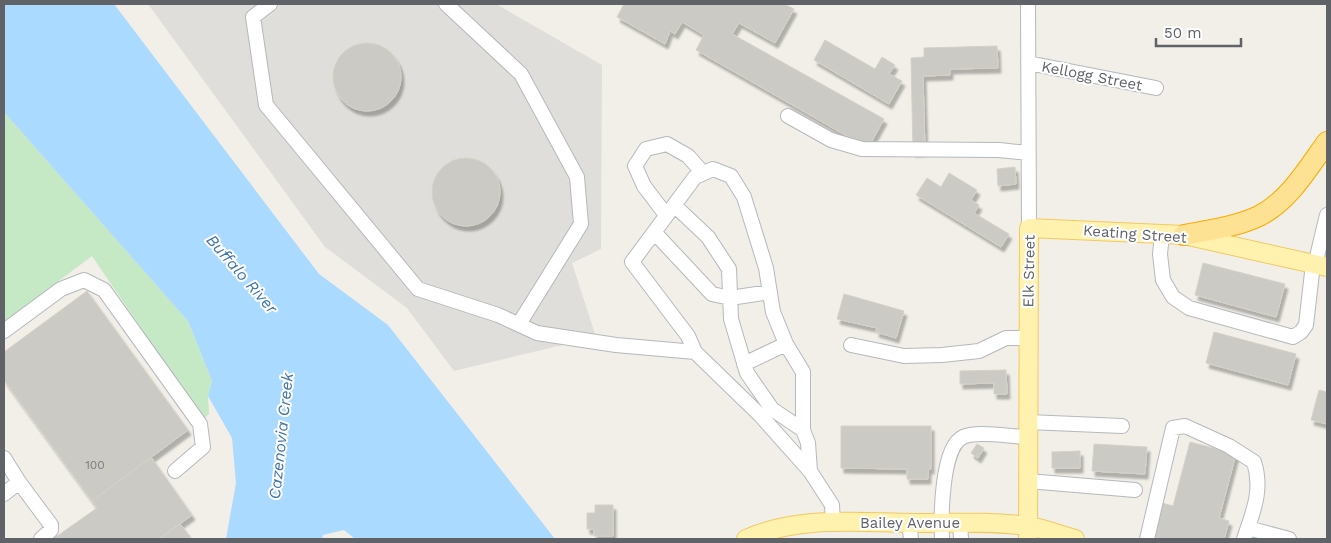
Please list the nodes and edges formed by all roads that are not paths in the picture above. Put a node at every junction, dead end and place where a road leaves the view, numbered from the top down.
1 (270, 4) edge
2 (446, 4) edge
3 (1028, 4) edge
4 (1028, 64) junction
5 (1156, 88) dead end
6 (788, 116) dead end
7 (1327, 142) edge
8 (1028, 153) junction
9 (703, 173) junction
10 (670, 210) junction
11 (1327, 215) edge
12 (1030, 228) junction
13 (654, 232) junction
14 (1162, 234) junction
15 (1184, 235) junction
16 (1319, 265) edge
17 (770, 292) junction
18 (730, 298) junction
19 (519, 324) junction
20 (4, 331) edge
21 (1028, 338) junction
22 (786, 344) junction
23 (851, 345) dead end
24 (695, 352) junction
25 (744, 364) junction
26 (1122, 426) dead end
27 (803, 430) junction
28 (1028, 430) junction
29 (4, 458) edge
30 (174, 470) dead end
31 (810, 471) junction
32 (1028, 481) junction
33 (20, 482) junction
34 (1135, 490) dead end
35 (4, 494) edge
36 (833, 522) junction
37 (910, 531) edge
38 (942, 531) edge
39 (961, 531) edge
40 (1028, 533) edge
41 (1246, 533) edge
42 (41, 539) edge
43 (746, 539) edge
44 (1075, 539) edge
45 (1147, 539) edge
46 (1289, 539) edge

1 - 19 street
2 - 19 street
3 - 4 street, Elk Street
4 - 5 street, Kellogg Street
4 - 8 street, Elk Street
6 - 8 street
7 - 15 highway
8 - 12 street, Elk Street
9 - 10 street
9 - 10 street
9 - 17 street
10 - 13 street
10 - 18 street
11 - 16 street
12 - 14 main road, Keating Street
12 - 21 main road, Elk Street
13 - 18 street
13 - 24 street
14 - 15 main road, Keating Street
14 - 16 street
15 - 16 main road, Keating Street
17 - 18 street
17 - 22 street
18 - 25 street
19 - 24 street
20 - 30 street
21 - 23 street
21 - 28 main road, Elk Street
22 - 25 street
22 - 27 street
24 - 31 street
25 - 27 street
26 - 28 street
27 - 31 street
28 - 32 main road, Elk Street
28 - 38 street
29 - 33 street
31 - 36 street
32 - 34 street
32 - 40 main road, Elk Street
33 - 35 street
33 - 42 street
36 - 37 main road, Bailey Avenue
36 - 43 main road, Bailey Avenue
37 - 38 main road, Bailey Avenue
38 - 39 main road, Bailey Avenue
39 - 40 main road, Bailey Avenue
40 - 44 main road, Bailey Avenue
41 - 45 street
41 - 46 street

